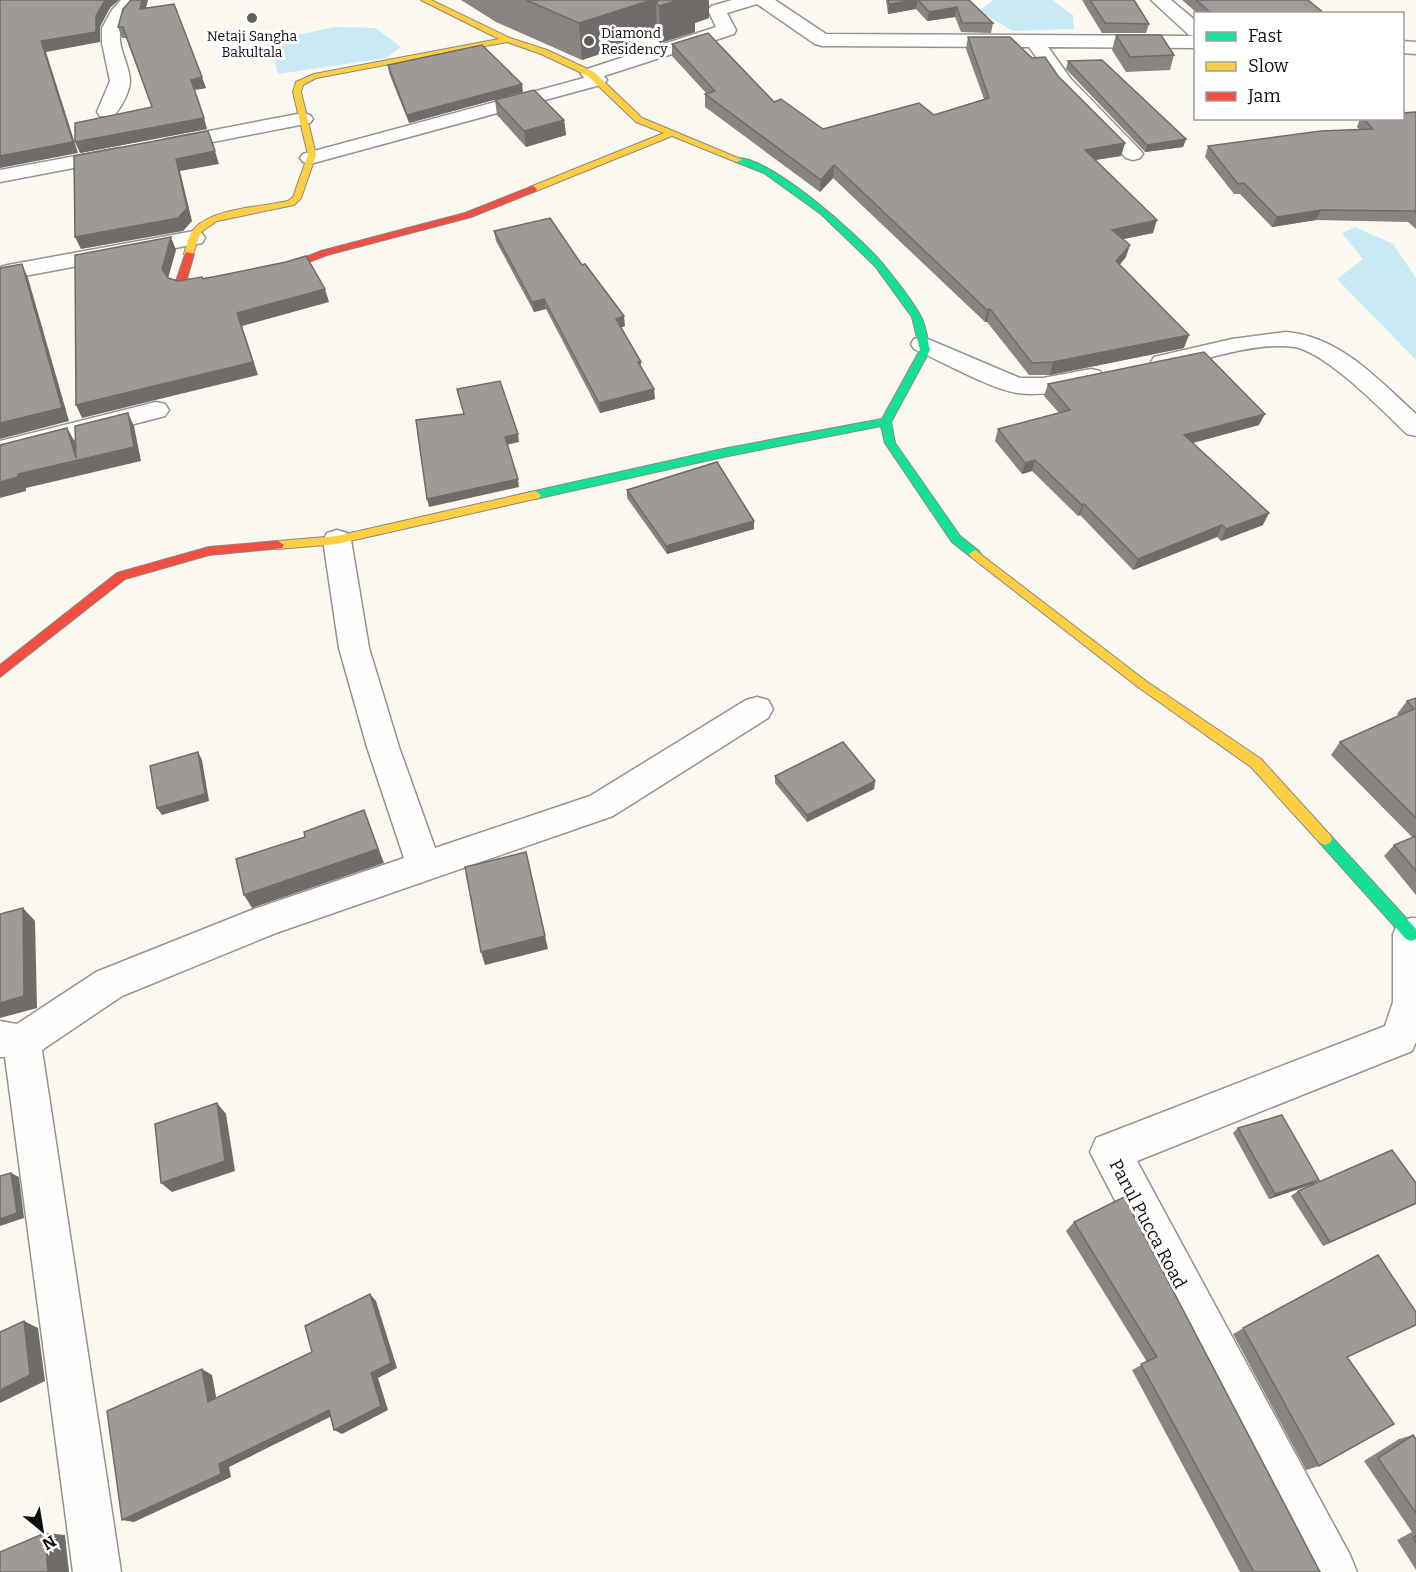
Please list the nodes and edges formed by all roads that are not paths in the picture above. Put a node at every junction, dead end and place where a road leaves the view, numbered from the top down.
1 (132, 0) edge
2 (425, 0) edge
3 (763, 0) edge
4 (1160, 0) edge
5 (739, 2) edge
6 (1194, 29) edge
7 (507, 40) junction
8 (1034, 41) junction
9 (1194, 42) edge
10 (594, 77) junction
11 (107, 112) dead end
12 (303, 119) junction
13 (672, 133) junction
14 (1133, 154) dead end
15 (310, 158) junction
16 (0, 176) edge
17 (194, 238) junction
18 (8, 272) edge
19 (923, 344) junction
20 (1143, 366) edge
21 (1108, 373) edge
22 (156, 410) dead end
23 (886, 422) junction
24 (1416, 428) edge
25 (0, 450) edge
26 (337, 540) junction
27 (0, 672) edge
28 (757, 709) dead end
29 (424, 866) junction
30 (1414, 934) edge
31 (11, 1040) edge
32 (97, 1572) edge
33 (1333, 1572) edge

1 - 11 street
2 - 7 street
3 - 8 street
4 - 6 street
5 - 10 street
7 - 10 street
7 - 12 street
8 - 9 street
8 - 14 street
10 - 13 street
10 - 15 street
12 - 15 street
12 - 16 street
13 - 17 street
13 - 19 street
15 - 17 street
17 - 18 street
19 - 21 street
19 - 23 street
20 - 24 street
22 - 25 street
23 - 26 street
23 - 30 street
26 - 27 street
26 - 29 street
28 - 29 street
29 - 31 street
30 - 33 street, Parul Pucca Road
31 - 32 street

